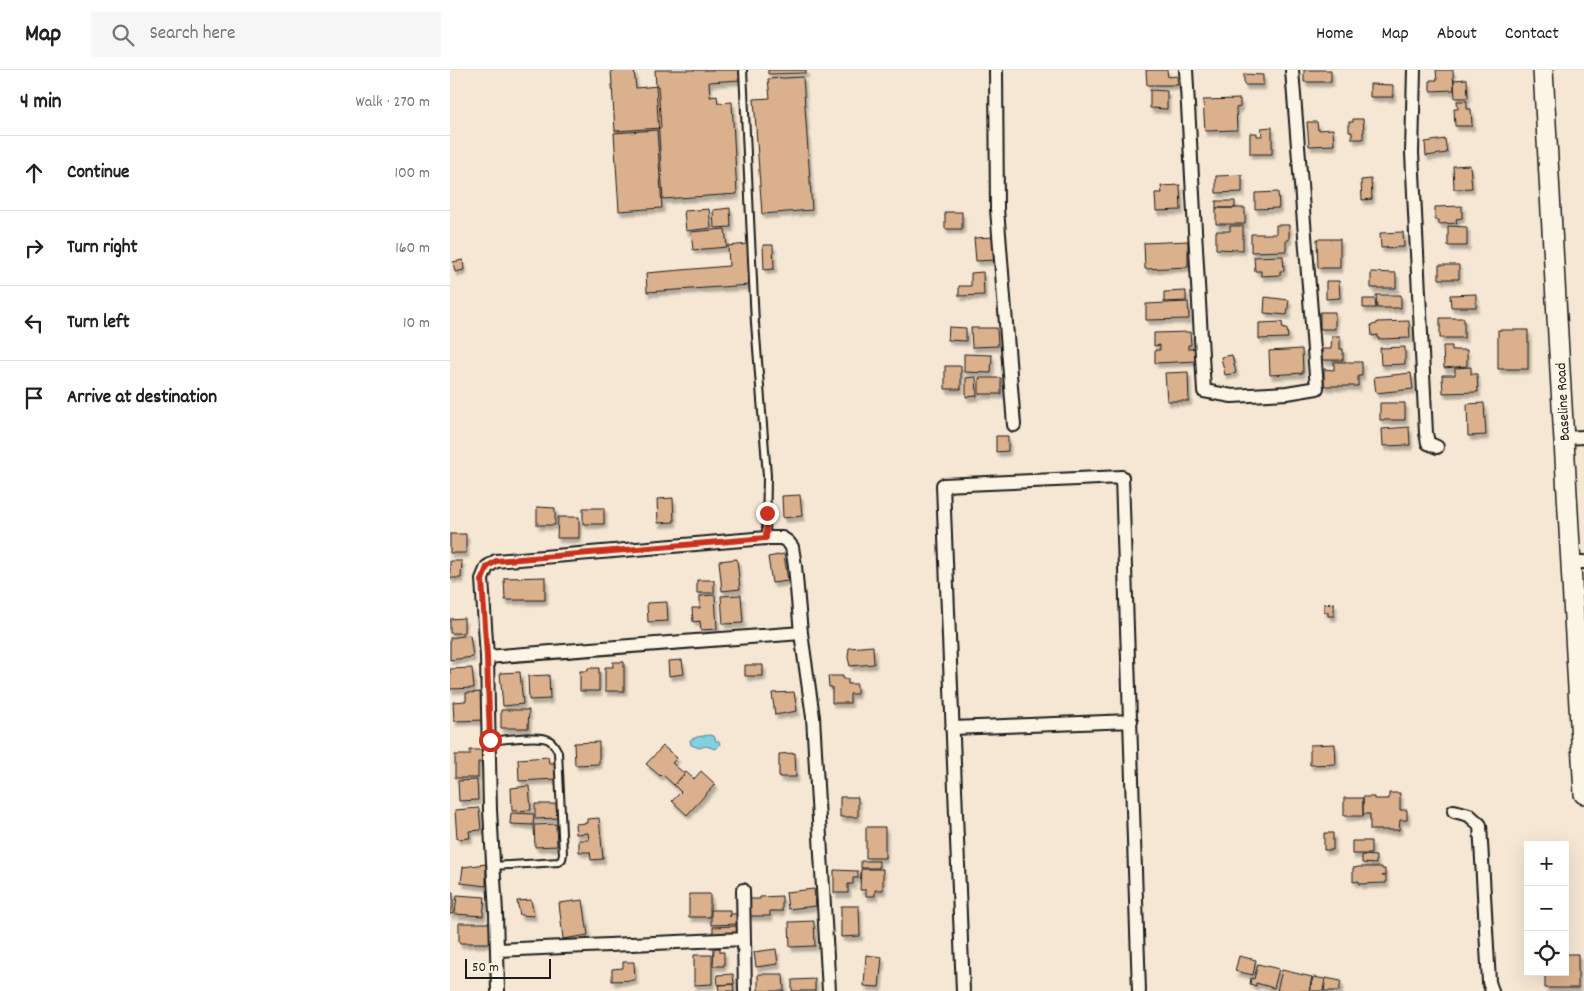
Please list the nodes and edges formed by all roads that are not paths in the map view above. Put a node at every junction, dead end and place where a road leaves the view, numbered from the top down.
1 (743, 70) edge
2 (996, 70) edge
3 (1186, 70) edge
4 (1292, 70) edge
5 (1414, 70) edge
6 (1543, 70) edge
7 (1014, 425) dead end
8 (1584, 437) edge
9 (1564, 438) junction
10 (1437, 447) dead end
11 (766, 538) junction
12 (1578, 562) edge
13 (801, 633) junction
14 (487, 657) junction
15 (1131, 721) junction
16 (1582, 725) edge
17 (952, 728) junction
18 (490, 740) junction
19 (1584, 794) edge
20 (1454, 811) dead end
21 (493, 866) junction
22 (743, 890) dead end
23 (744, 939) junction
24 (497, 950) junction
25 (498, 991) edge
26 (745, 991) edge
27 (829, 991) edge
28 (963, 991) edge
29 (1139, 991) edge
30 (1492, 991) edge

1 - 11 lane
2 - 7 street
3 - 4 street
5 - 10 street
6 - 9 main road, Baseline Road
8 - 9 street
9 - 12 main road, Baseline Road
11 - 13 street
11 - 14 street
12 - 16 main road, Baseline Road
13 - 14 street
13 - 27 street
14 - 18 street
15 - 17 street
15 - 17 street
15 - 29 street
16 - 19 main road, Baseline Road
17 - 28 street
18 - 21 street
18 - 21 lane
20 - 30 street
21 - 24 street
22 - 23 street
23 - 24 street
23 - 26 street
24 - 25 street

